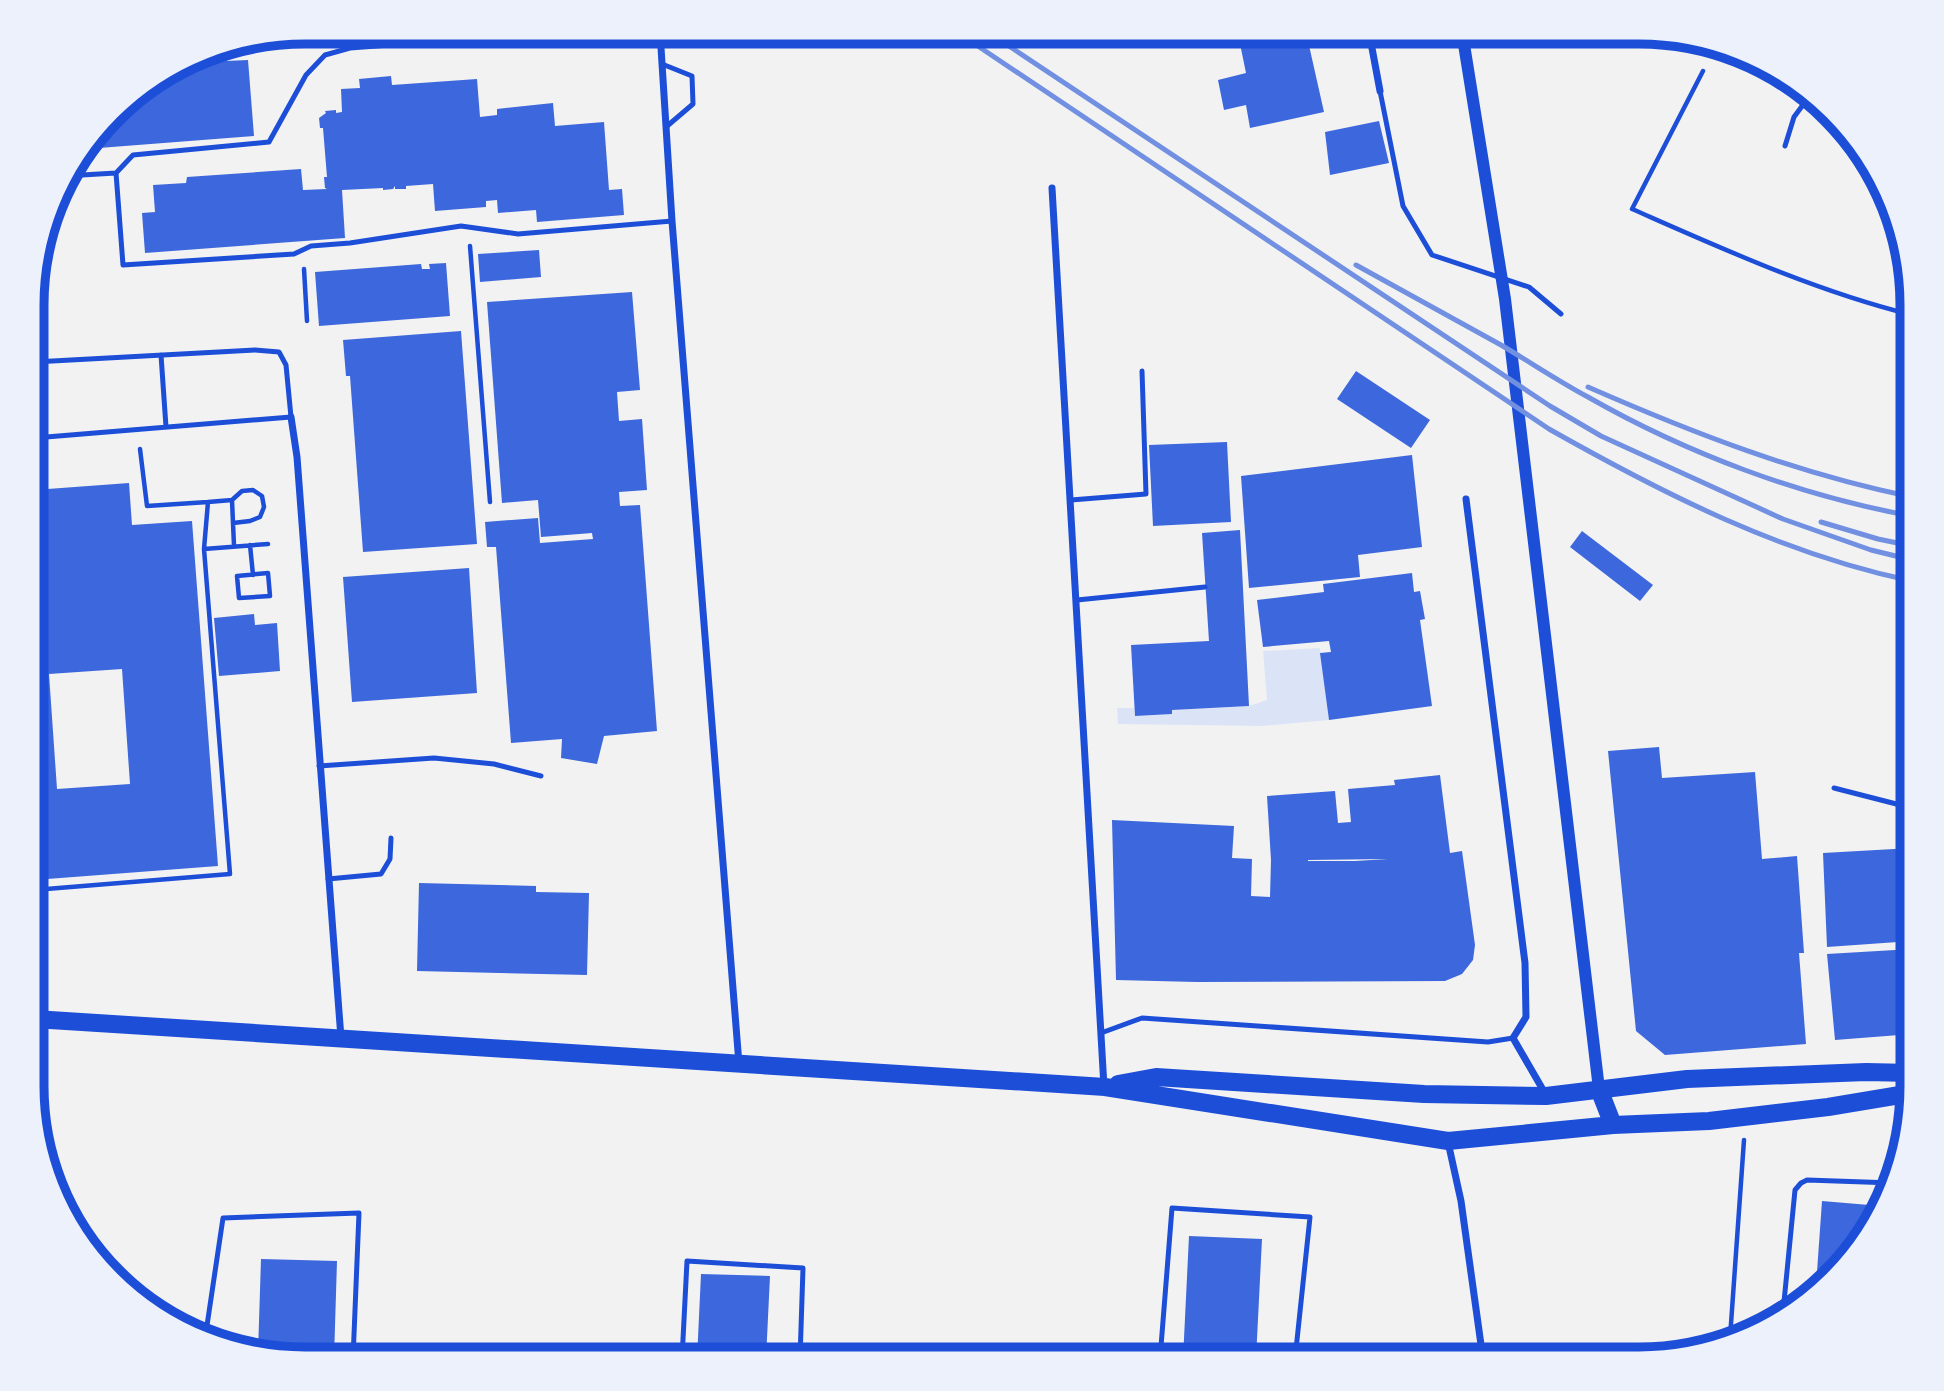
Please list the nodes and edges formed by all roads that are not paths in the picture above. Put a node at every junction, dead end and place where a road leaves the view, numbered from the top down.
1 (403, 44) edge
2 (661, 44) edge
3 (1371, 44) edge
4 (1464, 44) edge
5 (662, 64) junction
6 (1380, 91) joint
7 (1804, 103) edge
8 (666, 127) junction
9 (1785, 146) dead end
10 (116, 173) junction
11 (77, 177) edge
12 (1052, 188) dead end
13 (672, 220) junction
14 (1561, 314) dead end
15 (161, 355) junction
16 (44, 361) edge
17 (1142, 371) dead end
18 (291, 417) junction
19 (166, 427) junction
20 (44, 437) edge
21 (1466, 499) dead end
22 (1071, 500) junction
23 (1205, 587) dead end
24 (1077, 600) junction
25 (319, 766) junction
26 (541, 776) dead end
27 (1834, 788) dead end
28 (1900, 805) edge
29 (391, 838) dead end
30 (328, 879) junction
31 (44, 1020) edge
32 (1101, 1033) junction
33 (1513, 1038) junction
34 (341, 1039) junction
35 (739, 1065) junction
36 (1900, 1073) edge
37 (1105, 1087) junction
38 (1599, 1090) junction
39 (1900, 1095) edge
40 (1546, 1096) junction
41 (1613, 1125) junction
42 (1448, 1141) junction
43 (1881, 1183) edge
44 (1784, 1303) edge
45 (207, 1328) edge
46 (353, 1347) edge
47 (683, 1347) edge
48 (800, 1347) edge
49 (1161, 1347) edge
50 (1296, 1347) edge
51 (1481, 1347) edge

1 - 10 lane
2 - 5 street
3 - 6 street
4 - 38 street
5 - 8 street
5 - 8 lane
6 - 14 lane
7 - 9 lane
8 - 13 street
10 - 11 lane
10 - 13 lane
12 - 22 street
13 - 35 street
15 - 16 lane
15 - 18 lane
15 - 19 lane
17 - 22 lane
18 - 19 lane
18 - 25 street
19 - 20 lane
21 - 33 street
22 - 24 street
23 - 24 lane
24 - 32 street
25 - 26 lane
25 - 30 street
27 - 28 lane
29 - 30 lane
30 - 34 street
31 - 34 main road
32 - 33 lane
32 - 37 street
33 - 40 street
34 - 35 main road
35 - 37 main road
36 - 38 main road
37 - 40 main road
37 - 42 main road
38 - 40 main road
38 - 41 main road
39 - 41 main road
41 - 42 main road
42 - 51 street
43 - 44 lane
45 - 46 lane
47 - 48 lane
49 - 50 lane

